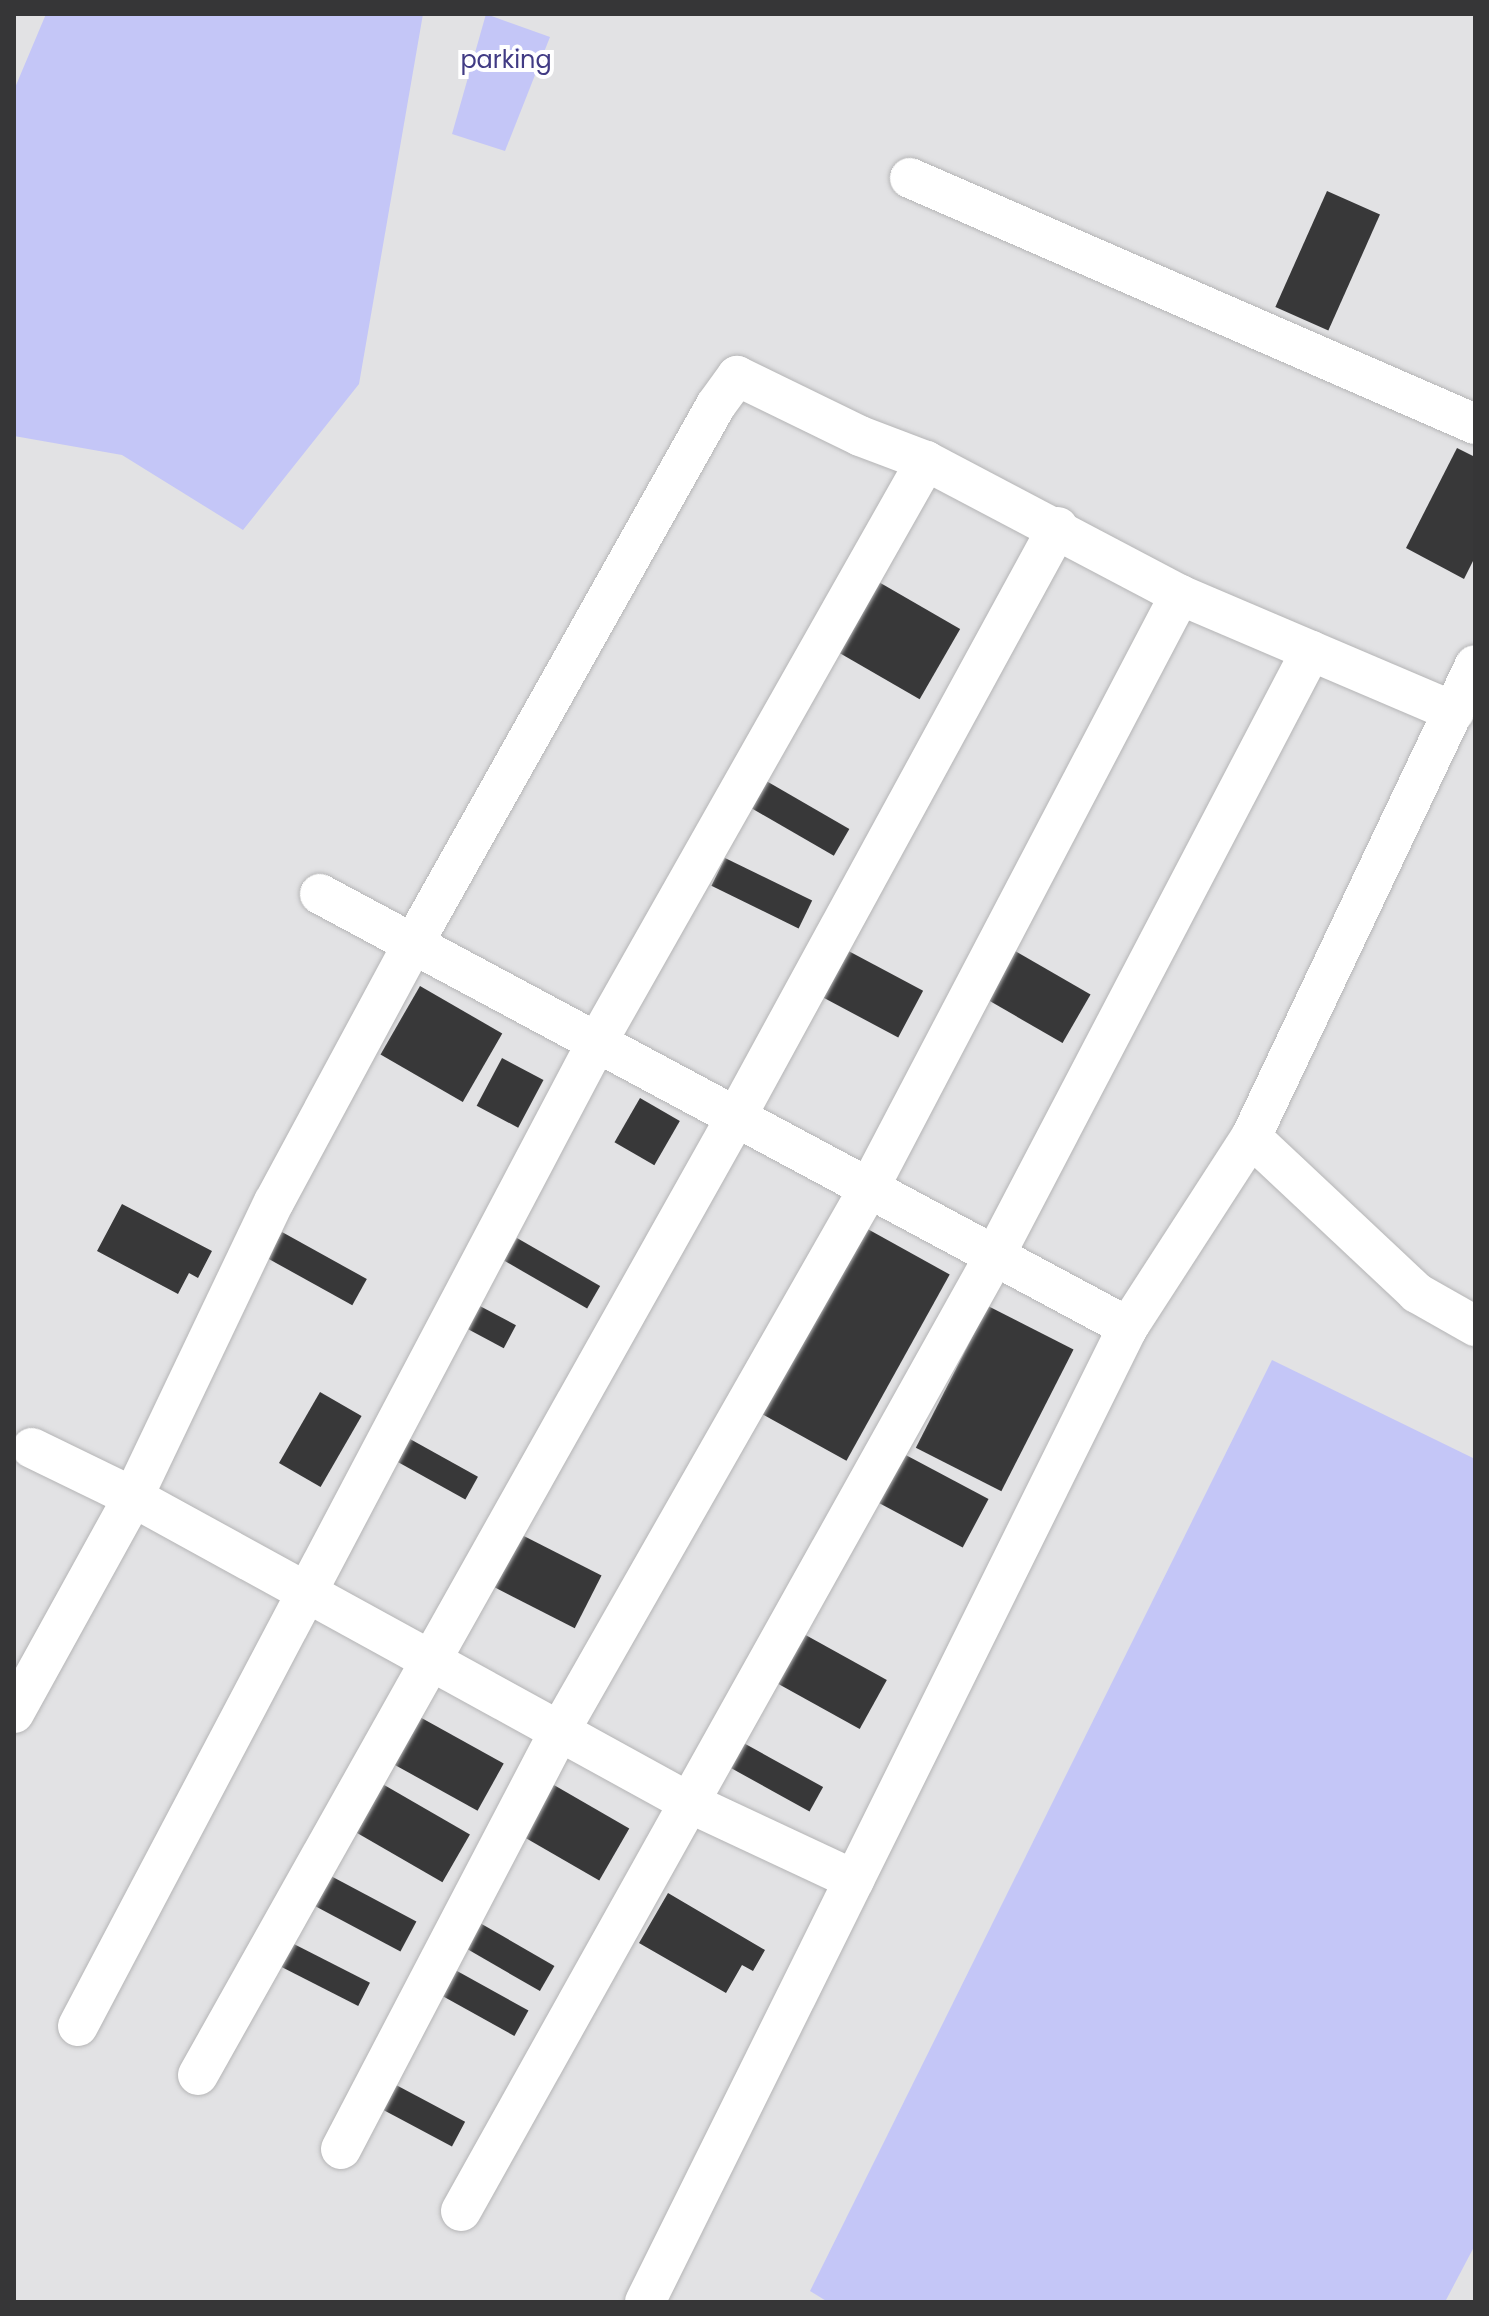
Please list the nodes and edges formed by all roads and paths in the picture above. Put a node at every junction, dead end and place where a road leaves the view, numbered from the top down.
1 (910, 178) dead end
2 (1475, 424) edge
3 (926, 461) junction
4 (1058, 527) junction
5 (1180, 595) junction
6 (1311, 651) junction
7 (1475, 665) edge
8 (1454, 712) junction
9 (320, 894) dead end
10 (413, 944) junction
11 (596, 1044) junction
12 (736, 1117) junction
13 (1251, 1137) junction
14 (869, 1188) junction
15 (995, 1255) junction
16 (1475, 1326) edge
17 (1128, 1327) junction
18 (32, 1448) dead end
19 (133, 1497) junction
20 (304, 1592) junction
21 (427, 1661) junction
22 (14, 1713) edge
23 (559, 1732) junction
24 (692, 1804) junction
25 (854, 1880) junction
26 (78, 2026) dead end
27 (198, 2075) dead end
28 (341, 2149) dead end
29 (461, 2211) dead end
30 (645, 2302) edge

1 - 2 street
3 - 4 street
3 - 10 street
3 - 11 street
4 - 5 street
4 - 12 street
5 - 6 street
5 - 14 street
6 - 8 street
6 - 15 street
7 - 8 street
8 - 13 street
9 - 10 street
10 - 11 street
10 - 19 street
11 - 12 street
11 - 20 street
12 - 14 street
12 - 21 street
13 - 16 street
13 - 17 street
14 - 15 street
14 - 23 street
15 - 17 street
15 - 24 street
17 - 25 street
18 - 19 street
19 - 20 street
19 - 22 street
20 - 21 street
20 - 26 street
21 - 23 street
21 - 27 street
23 - 24 street
23 - 28 street
24 - 25 street
24 - 29 street
25 - 30 street

